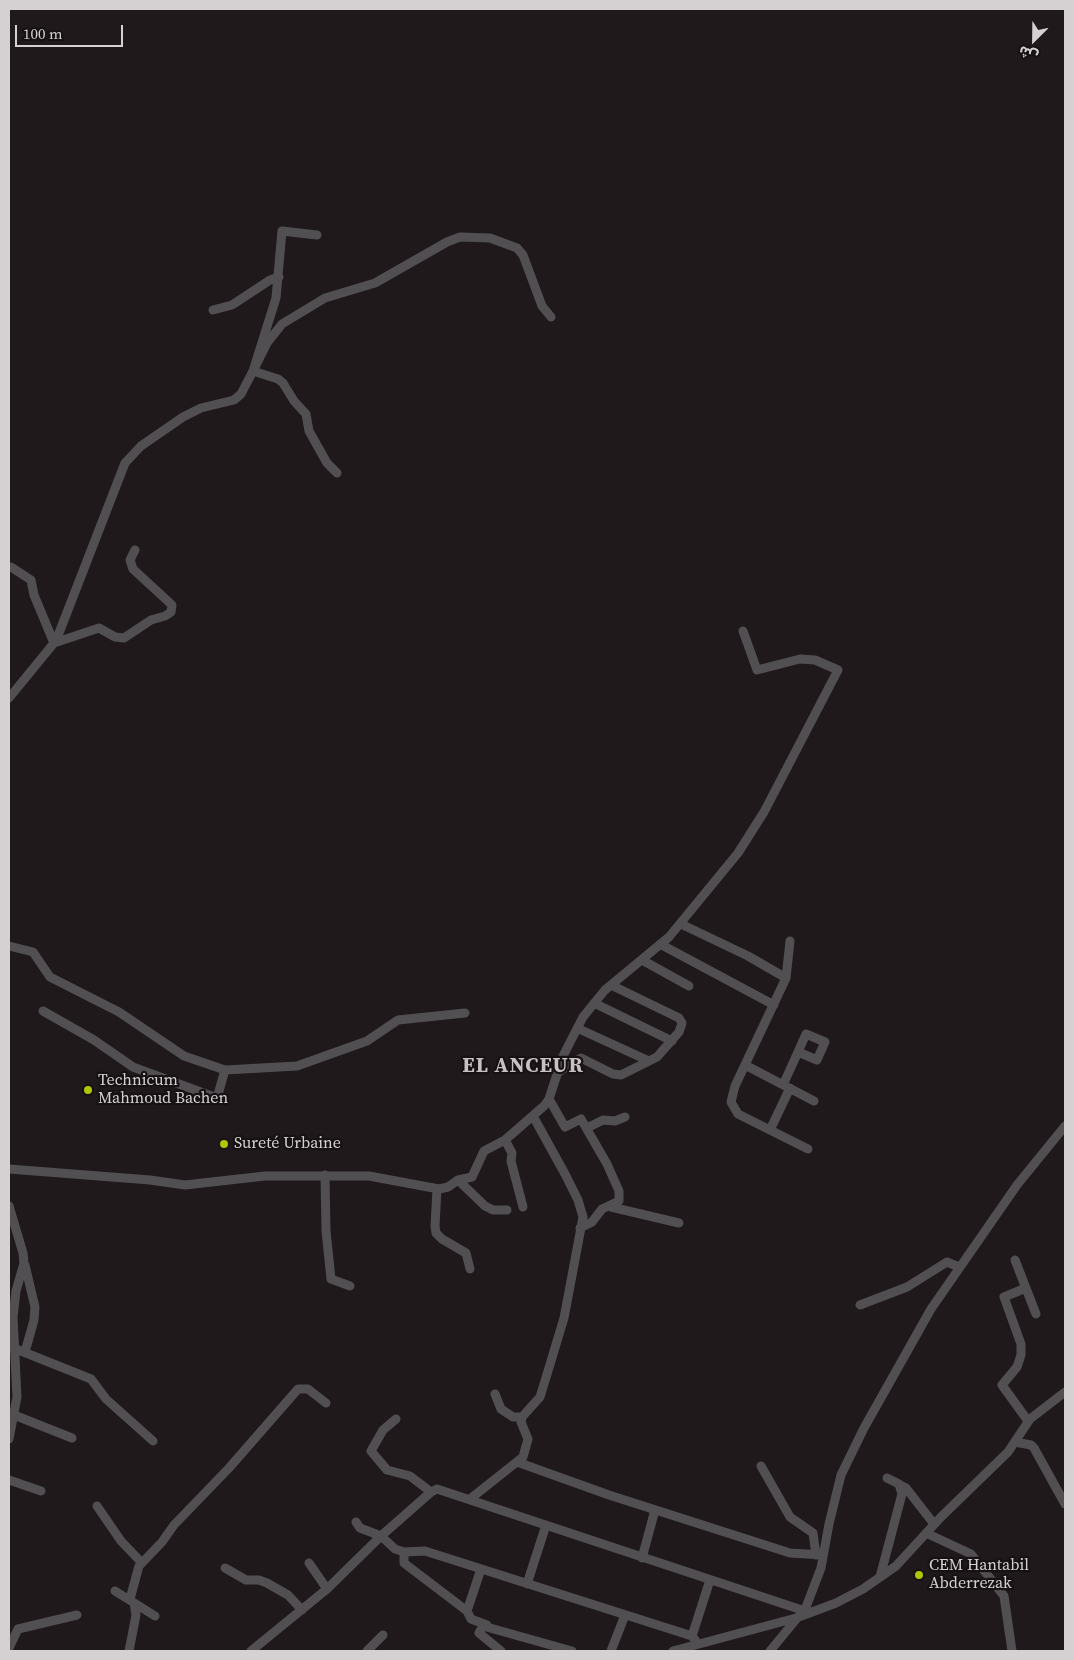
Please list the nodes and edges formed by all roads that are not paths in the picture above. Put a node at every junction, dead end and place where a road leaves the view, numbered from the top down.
1 (316, 235) dead end
2 (279, 277) junction
3 (213, 310) dead end
4 (550, 317) dead end
5 (253, 371) junction
6 (337, 473) dead end
7 (135, 550) dead end
8 (12, 567) dead end
9 (743, 631) dead end
10 (54, 643) junction
11 (9, 698) edge
12 (680, 924) junction
13 (790, 941) dead end
14 (660, 944) junction
15 (9, 946) edge
16 (642, 960) junction
17 (786, 978) junction
18 (611, 985) junction
19 (689, 986) dead end
20 (594, 1003) junction
21 (774, 1005) junction
22 (43, 1011) dead end
23 (465, 1013) dead end
24 (577, 1028) junction
25 (672, 1042) junction
26 (798, 1052) dead end
27 (649, 1061) junction
28 (745, 1065) junction
29 (225, 1070) junction
30 (556, 1073) junction
31 (787, 1087) junction
32 (549, 1099) junction
33 (814, 1101) dead end
34 (532, 1116) junction
35 (625, 1117) dead end
36 (1065, 1126) edge
37 (587, 1128) junction
38 (770, 1130) junction
39 (505, 1140) junction
40 (808, 1149) dead end
41 (9, 1169) edge
42 (325, 1175) junction
43 (458, 1180) junction
44 (436, 1189) junction
45 (9, 1206) edge
46 (611, 1207) junction
47 (523, 1208) dead end
48 (507, 1210) dead end
49 (679, 1223) dead end
50 (580, 1228) junction
51 (1015, 1260) dead end
52 (24, 1263) junction
53 (959, 1268) junction
54 (470, 1269) dead end
55 (350, 1286) dead end
56 (1026, 1288) junction
57 (860, 1306) dead end
58 (1036, 1314) dead end
59 (12, 1347) edge
60 (26, 1352) junction
61 (1065, 1392) edge
62 (495, 1394) dead end
63 (326, 1403) dead end
64 (12, 1414) edge
65 (522, 1417) junction
66 (396, 1419) dead end
67 (1028, 1422) junction
68 (72, 1438) dead end
69 (9, 1439) edge
70 (152, 1440) dead end
71 (1015, 1442) junction
72 (516, 1462) junction
73 (761, 1466) dead end
74 (887, 1478) dead end
75 (9, 1480) edge
76 (899, 1484) junction
77 (41, 1491) dead end
78 (431, 1492) junction
79 (470, 1499) junction
80 (1065, 1504) edge
81 (96, 1506) dead end
82 (655, 1510) junction
83 (356, 1522) dead end
84 (934, 1524) junction
85 (546, 1526) junction
86 (926, 1533) junction
87 (381, 1536) junction
88 (404, 1552) junction
89 (820, 1555) junction
90 (642, 1558) junction
91 (142, 1563) junction
92 (309, 1563) dead end
93 (225, 1568) dead end
94 (480, 1569) junction
95 (880, 1577) junction
96 (710, 1580) junction
97 (527, 1584) junction
98 (327, 1589) junction
99 (115, 1591) dead end
100 (132, 1601) junction
101 (302, 1610) junction
102 (467, 1611) junction
103 (802, 1614) junction
104 (77, 1615) dead end
105 (625, 1615) junction
106 (155, 1616) dead end
107 (487, 1625) junction
108 (382, 1635) dead end
109 (692, 1636) junction
110 (698, 1644) junction
111 (9, 1648) edge
112 (129, 1651) edge
113 (251, 1651) edge
114 (367, 1651) edge
115 (501, 1651) edge
116 (572, 1651) edge
117 (611, 1651) edge
118 (673, 1651) edge
119 (770, 1651) edge
120 (1012, 1651) edge

1 - 2 street
2 - 3 street
2 - 5 street
4 - 5 street
5 - 6 street
5 - 10 street
7 - 10 street
8 - 10 street
9 - 12 street
10 - 11 street
12 - 14 street
12 - 17 street
13 - 17 street
14 - 16 street
14 - 21 street
15 - 29 street
16 - 18 street
16 - 19 street
17 - 21 street
18 - 20 street
18 - 25 street
20 - 24 street
20 - 25 street
21 - 28 street
22 - 29 street
23 - 29 street
24 - 27 street
24 - 30 street
25 - 27 street
26 - 31 street
27 - 30 street
28 - 31 street
28 - 38 street
30 - 32 street
31 - 33 street
31 - 38 street
32 - 34 street
32 - 37 street
34 - 39 street
34 - 50 street
35 - 37 street
36 - 53 street
37 - 46 street
38 - 40 street
39 - 43 street
39 - 47 street
41 - 42 street
42 - 44 street
42 - 55 street
43 - 44 street
43 - 48 street
44 - 54 street
45 - 52 street
46 - 49 street
46 - 50 street
50 - 65 street
51 - 56 street
52 - 59 street
52 - 60 street
53 - 57 street
53 - 89 street
56 - 58 street
56 - 67 street
59 - 60 street
59 - 64 street
60 - 70 street
61 - 67 street
62 - 65 street
63 - 91 street
64 - 68 street
64 - 69 street
65 - 72 street
66 - 78 street
67 - 71 street
71 - 80 street
71 - 84 street
72 - 79 street
72 - 82 street
73 - 89 street
74 - 76 street
75 - 77 street
76 - 84 street
76 - 95 street
78 - 79 street
78 - 87 street
79 - 85 street
81 - 91 street
82 - 89 street
82 - 90 street
83 - 87 street
84 - 86 street
85 - 90 street
85 - 97 street
86 - 95 street
86 - 120 street
87 - 88 street
87 - 98 street
88 - 94 street
88 - 102 street
89 - 103 street
90 - 96 street
91 - 100 street
92 - 98 street
93 - 101 street
94 - 97 street
94 - 102 street
95 - 103 street
96 - 103 street
96 - 109 street
97 - 105 street
98 - 101 street
99 - 100 street
100 - 106 street
100 - 112 street
101 - 113 street
102 - 107 street
103 - 110 street
103 - 119 street
104 - 111 street
105 - 109 street
105 - 117 street
107 - 115 street
107 - 116 street
108 - 114 street
109 - 110 street
110 - 118 street

